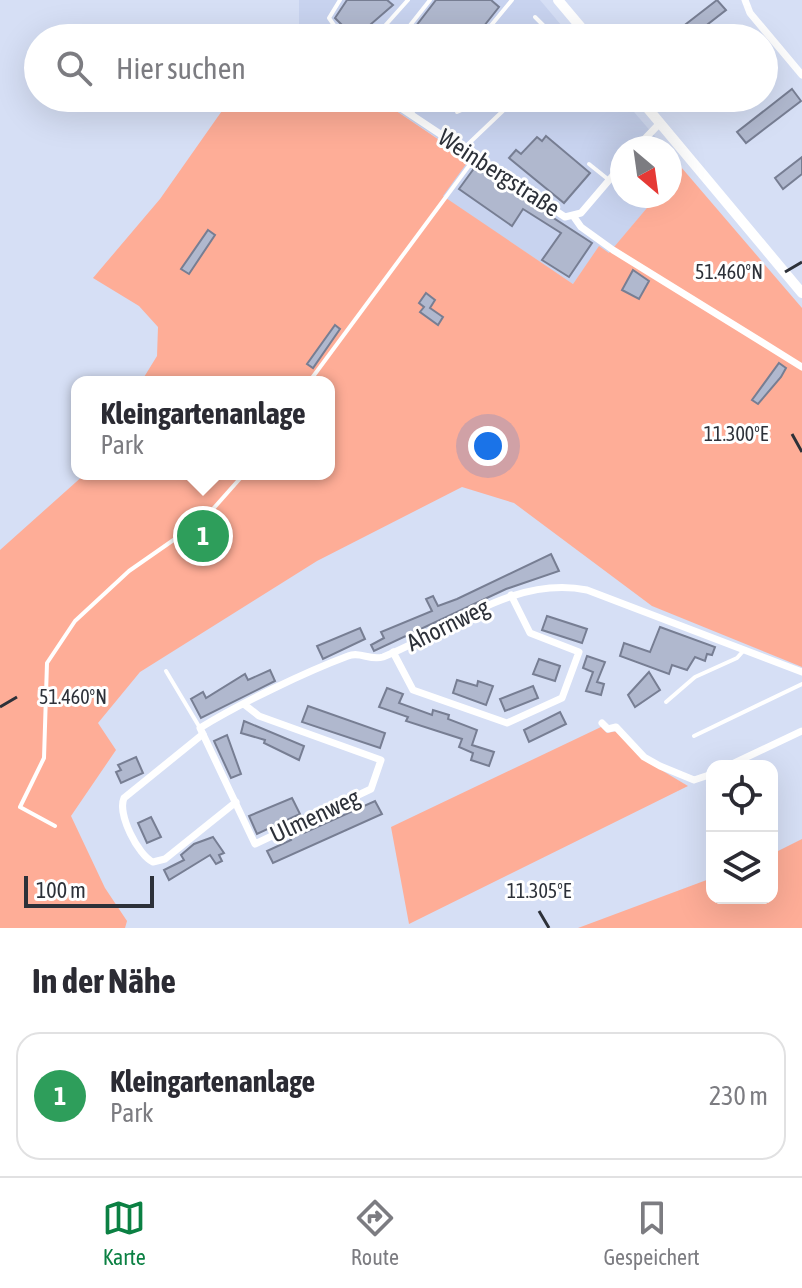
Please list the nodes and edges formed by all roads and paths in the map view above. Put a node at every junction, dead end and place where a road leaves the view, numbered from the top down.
1 (340, 0) edge
2 (397, 0) edge
3 (408, 0) edge
4 (430, 0) edge
5 (512, 0) edge
6 (558, 0) edge
7 (744, 1) edge
8 (404, 7) junction
9 (535, 17) dead end
10 (333, 24) edge
11 (388, 24) edge
12 (410, 24) edge
13 (492, 24) edge
14 (542, 24) edge
15 (578, 24) edge
16 (762, 24) edge
17 (778, 44) edge
18 (802, 75) edge
19 (407, 112) edge
20 (413, 112) edge
21 (501, 112) edge
22 (650, 112) edge
23 (411, 115) junction
24 (659, 124) junction
25 (648, 136) edge
26 (463, 150) junction
27 (474, 158) junction
28 (589, 164) dead end
29 (609, 180) joint
30 (574, 217) junction
31 (802, 293) edge
32 (802, 367) edge
33 (313, 376) edge
34 (239, 480) edge
35 (511, 595) junction
36 (745, 649) junction
37 (393, 652) junction
38 (166, 671) dead end
39 (802, 672) edge
40 (802, 684) edge
41 (666, 702) dead end
42 (245, 705) junction
43 (602, 723) dead end
44 (202, 731) junction
45 (802, 731) edge
46 (694, 736) dead end
47 (741, 760) edge
48 (706, 776) edge
49 (236, 802) junction
50 (55, 826) dead end

1 - 10 lane
2 - 8 lane
3 - 8 lane
4 - 12 lane
5 - 13 lane
6 - 15 main road
7 - 16 street
8 - 11 lane
9 - 14 lane
17 - 18 street
19 - 23 street, Weinbergstraße
20 - 23 lane
21 - 26 lane
22 - 24 main road
23 - 26 street, Weinbergstraße
24 - 25 street
24 - 31 main road
26 - 27 street, Weinbergstraße
27 - 30 street, Weinbergstraße
27 - 33 lane
28 - 29 lane
29 - 30 street, Weinbergstraße
30 - 32 street, Weinbergstraße
34 - 50 lane
35 - 36 street, Ahornweg
35 - 37 street, Ahornweg
35 - 37 street
36 - 39 street, Ahornweg
36 - 41 lane
37 - 42 street, Ahornweg
38 - 44 lane
40 - 46 lane
42 - 44 street
42 - 49 street, Ulmenweg
43 - 48 street
44 - 49 street, Ulmenweg
44 - 49 street
45 - 47 street

